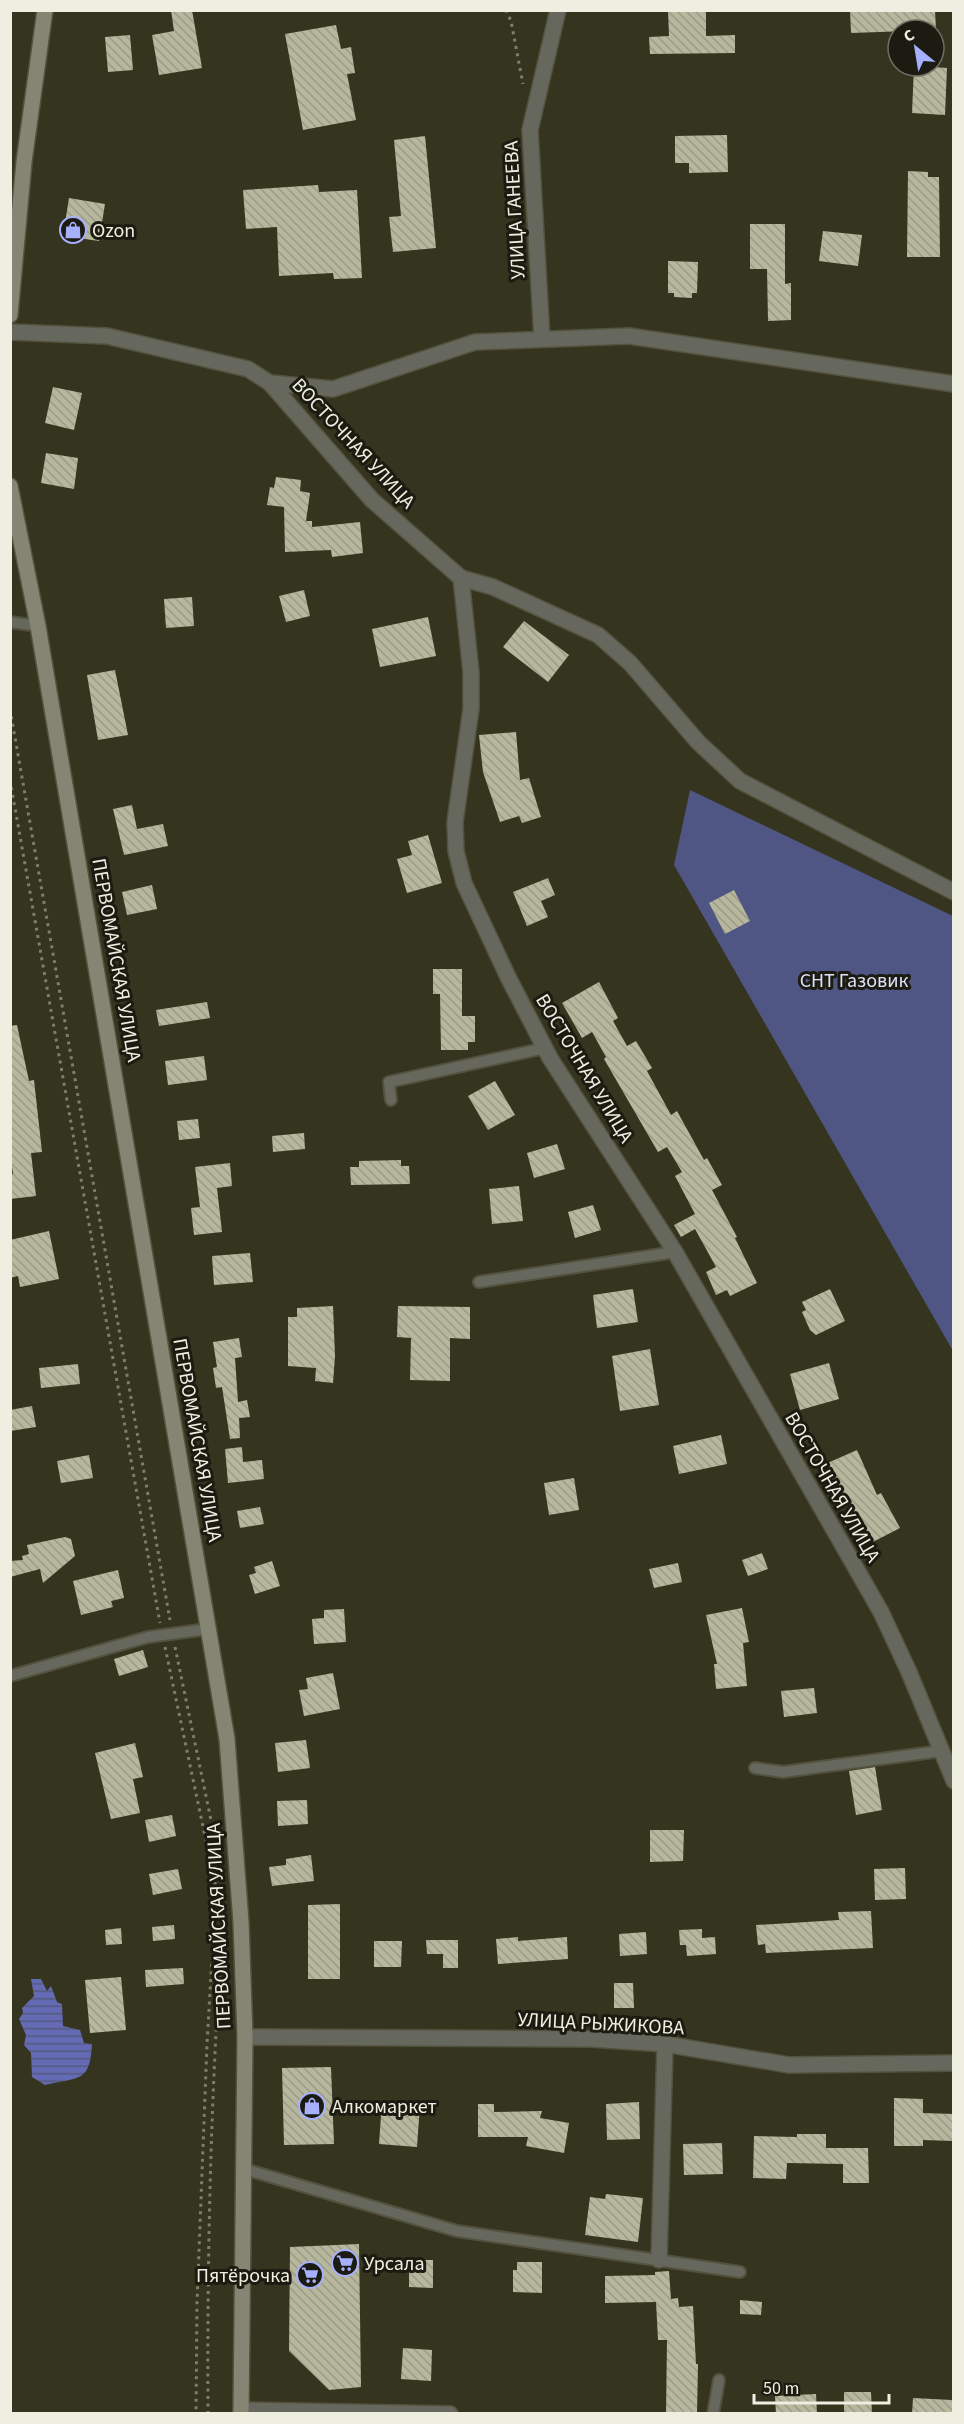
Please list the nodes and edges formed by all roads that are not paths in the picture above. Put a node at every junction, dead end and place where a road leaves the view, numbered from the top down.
1 (45, 10) edge
2 (558, 10) edge
3 (10, 315) edge
4 (10, 332) edge
5 (542, 339) junction
6 (270, 383) junction
7 (954, 384) edge
8 (10, 486) edge
9 (461, 578) junction
10 (10, 622) edge
11 (38, 626) junction
12 (954, 892) edge
13 (545, 1048) junction
14 (391, 1100) dead end
15 (675, 1252) junction
16 (479, 1282) dead end
17 (208, 1629) junction
18 (10, 1676) edge
19 (941, 1751) junction
20 (755, 1768) dead end
21 (954, 1781) edge
22 (245, 2037) junction
23 (665, 2044) junction
24 (954, 2063) edge
25 (244, 2169) junction
26 (659, 2260) junction
27 (740, 2272) dead end
28 (719, 2380) dead end
29 (241, 2412) edge
30 (450, 2414) edge
31 (713, 2414) edge

1 - 3 main road
2 - 5 street, УЛИЦА ГАНЕЕВА
4 - 6 street
5 - 6 street
5 - 7 street
6 - 9 street, ВОСТОЧНАЯ УЛИЦА
8 - 11 main road, ПЕРВОМАЙСКАЯ УЛИЦА
9 - 12 street
9 - 13 street, ВОСТОЧНАЯ УЛИЦА
10 - 11 lane
11 - 17 main road, ПЕРВОМАЙСКАЯ УЛИЦА
13 - 14 lane
13 - 15 street, ВОСТОЧНАЯ УЛИЦА
15 - 16 lane
15 - 19 street, ВОСТОЧНАЯ УЛИЦА
17 - 18 lane
17 - 22 main road, ПЕРВОМАЙСКАЯ УЛИЦА
19 - 20 lane
19 - 21 street, ВОСТОЧНАЯ УЛИЦА
22 - 23 street, УЛИЦА РЫЖИКОВА
22 - 25 main road, ПЕРВОМАЙСКАЯ УЛИЦА
23 - 24 street, УЛИЦА РЫЖИКОВА
23 - 26 street
25 - 26 lane
25 - 29 main road, ПЕРВОМАЙСКАЯ УЛИЦА
26 - 27 lane
28 - 31 lane
29 - 30 street

